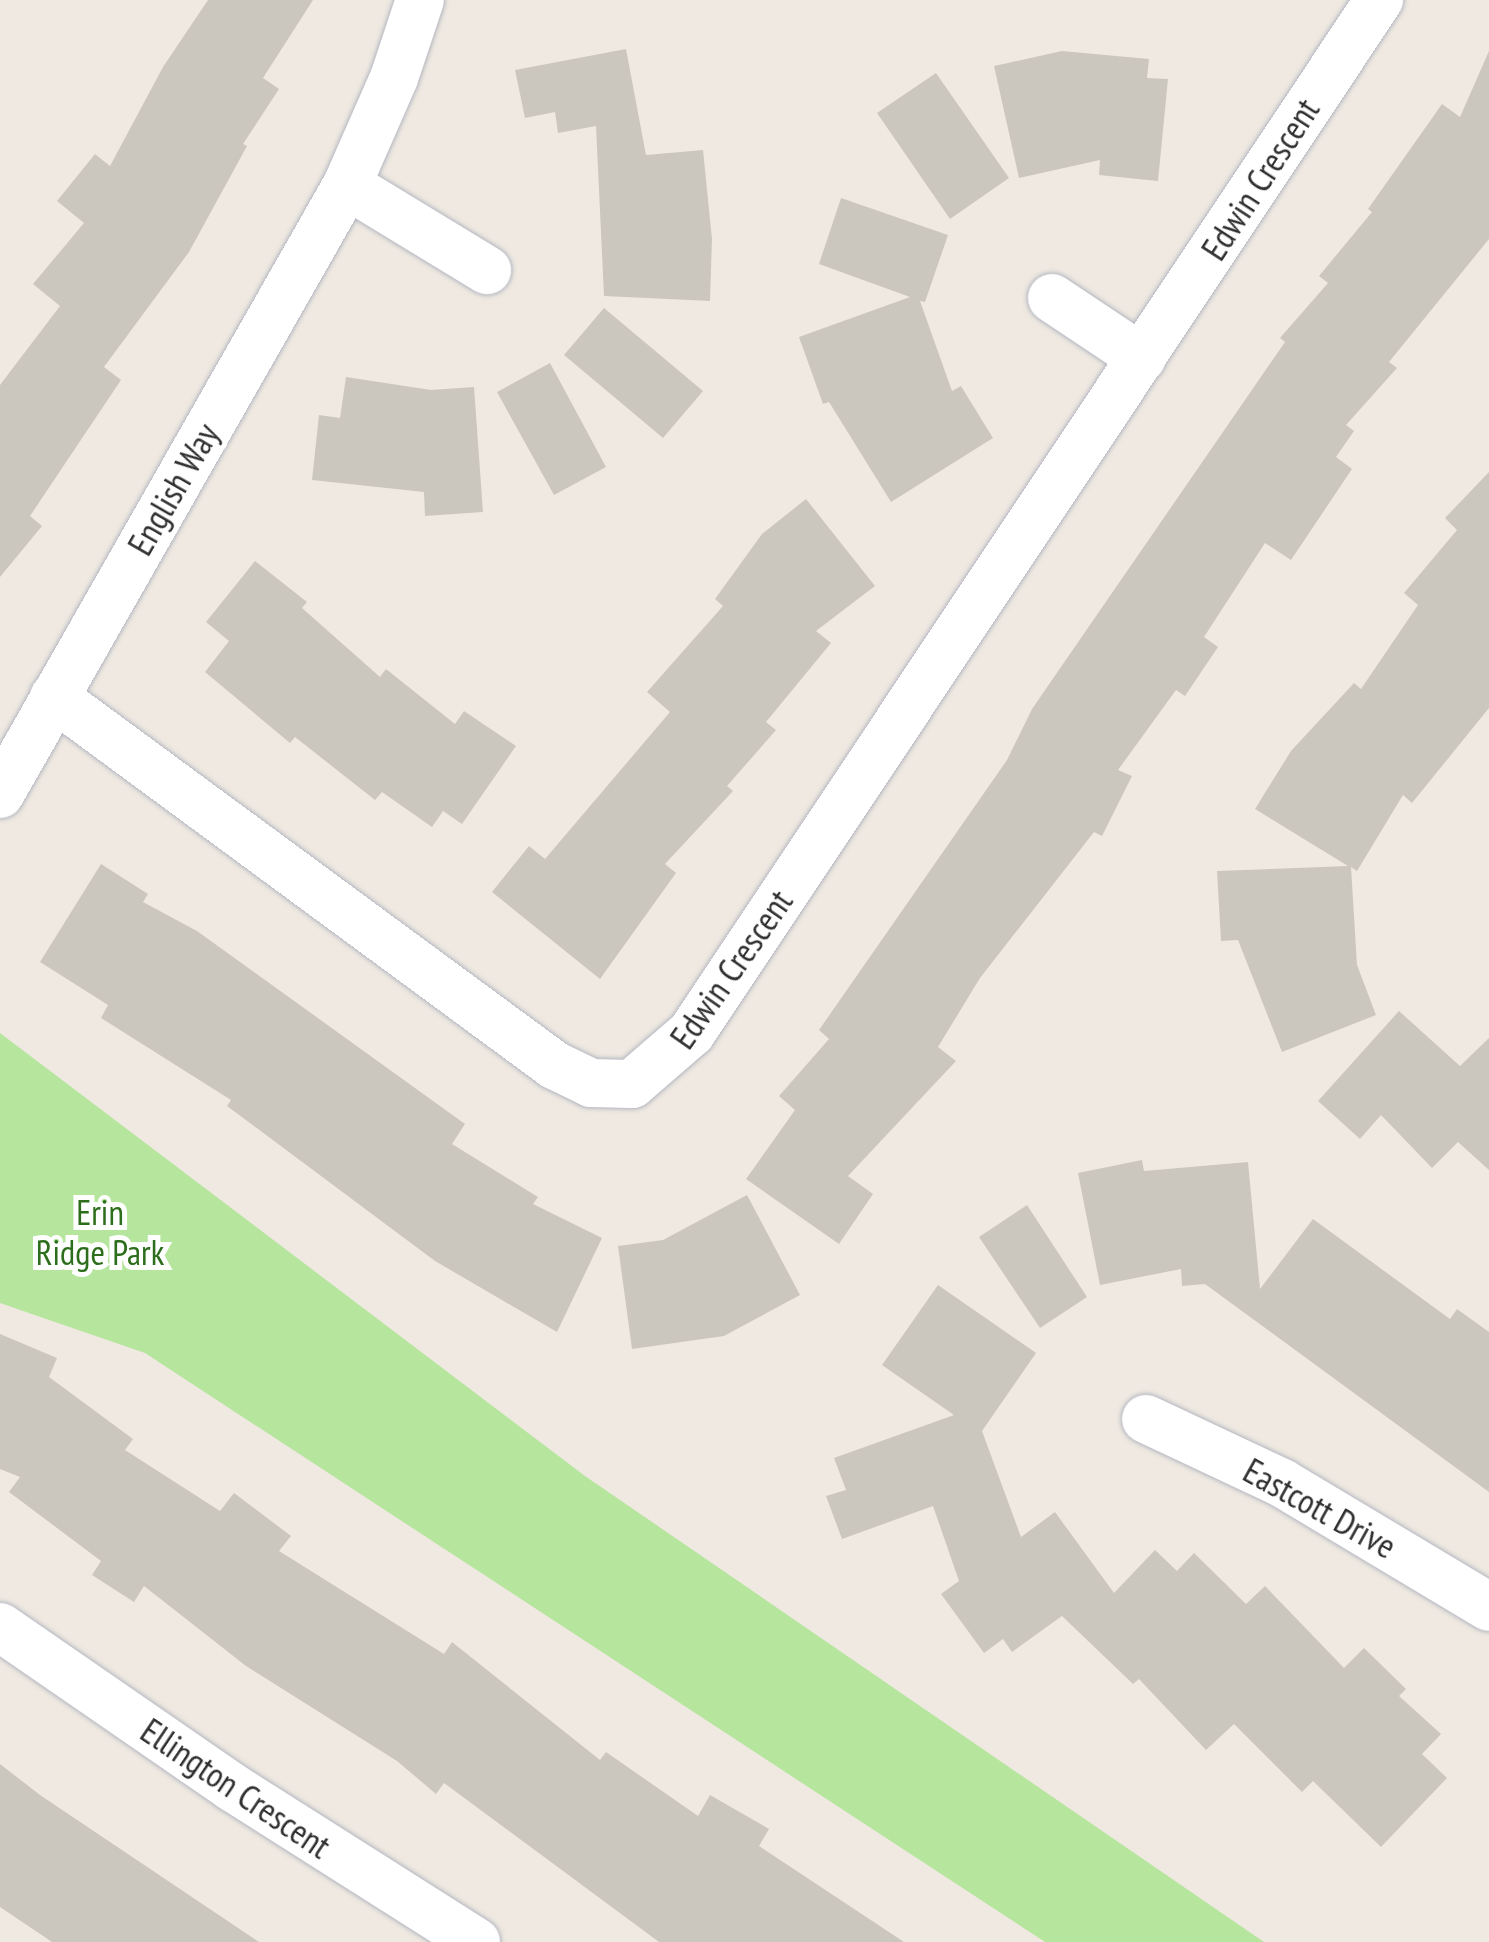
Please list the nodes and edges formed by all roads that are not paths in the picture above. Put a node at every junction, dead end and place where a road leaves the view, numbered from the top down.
1 (420, 0) edge
2 (1379, 0) edge
3 (347, 185) junction
4 (486, 270) dead end
5 (1052, 298) dead end
6 (1142, 358) junction
7 (54, 697) junction
8 (0, 794) edge
9 (1146, 1419) dead end
10 (1489, 1606) edge
11 (0, 1628) edge
12 (476, 1942) edge

1 - 3 street, English Way
2 - 6 street, Edwin Crescent
3 - 4 street
3 - 7 street, English Way
5 - 6 street
6 - 7 street, Edwin Crescent
7 - 8 street, English Way
9 - 10 street, Eastcott Drive
11 - 12 street, Ellington Crescent

